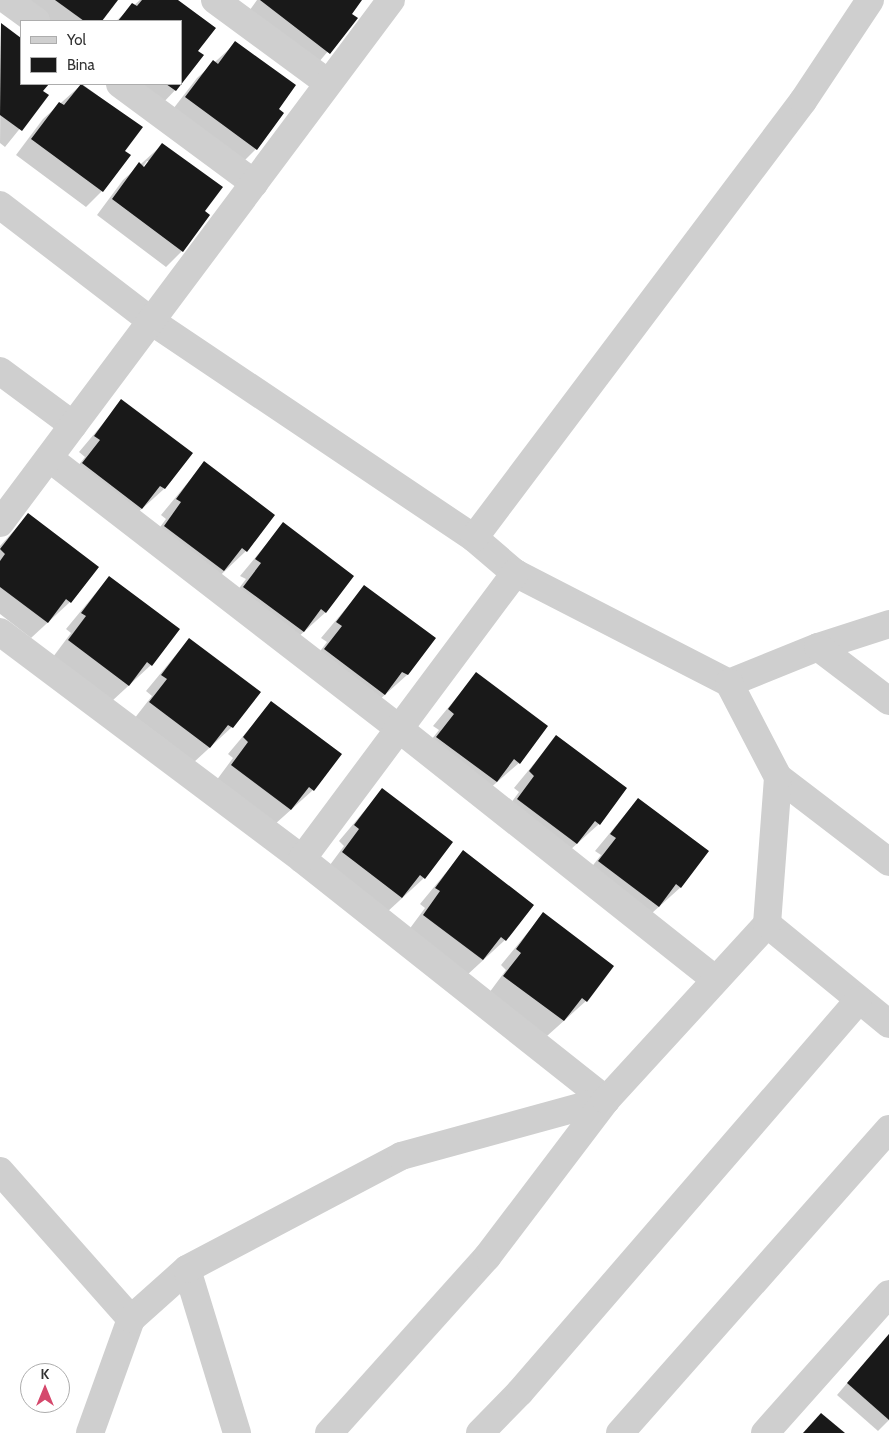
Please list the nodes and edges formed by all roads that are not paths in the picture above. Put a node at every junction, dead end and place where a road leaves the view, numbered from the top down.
1 (7, 0) edge
2 (215, 0) edge
3 (391, 0) edge
4 (870, 0) edge
5 (35, 20) edge
6 (328, 83) junction
7 (121, 85) edge
8 (254, 183) junction
9 (0, 205) edge
10 (151, 321) junction
11 (0, 371) edge
12 (74, 425) junction
13 (49, 458) junction
14 (0, 523) edge
15 (474, 538) junction
16 (515, 573) junction
17 (889, 624) edge
18 (0, 632) edge
19 (818, 648) junction
20 (730, 683) junction
21 (889, 701) edge
22 (398, 728) junction
23 (778, 777) junction
24 (302, 859) junction
25 (889, 862) edge
26 (768, 924) junction
27 (715, 979) junction
28 (858, 1001) junction
29 (889, 1024) edge
30 (606, 1100) junction
31 (889, 1130) edge
32 (0, 1170) edge
33 (187, 1269) junction
34 (889, 1294) edge
35 (131, 1319) junction
36 (90, 1433) edge
37 (237, 1433) edge
38 (329, 1433) edge
39 (480, 1433) edge
40 (620, 1433) edge
41 (765, 1433) edge

1 - 5 street
2 - 6 street
3 - 6 street
4 - 15 street
6 - 8 street
7 - 8 street
8 - 10 street
9 - 10 street
10 - 12 street
10 - 15 street
11 - 12 street
12 - 13 street
13 - 14 street
13 - 22 street
15 - 16 street
16 - 20 street
16 - 22 street
17 - 19 street
18 - 24 street
19 - 20 street
19 - 21 street
20 - 23 street
22 - 24 street
22 - 27 street
23 - 25 street
23 - 26 street
24 - 30 street
26 - 27 street
26 - 28 street
27 - 30 street
28 - 29 street
28 - 39 street
30 - 33 street
30 - 38 street
31 - 40 street
32 - 35 street
33 - 35 street
33 - 37 street
34 - 41 street
35 - 36 street

